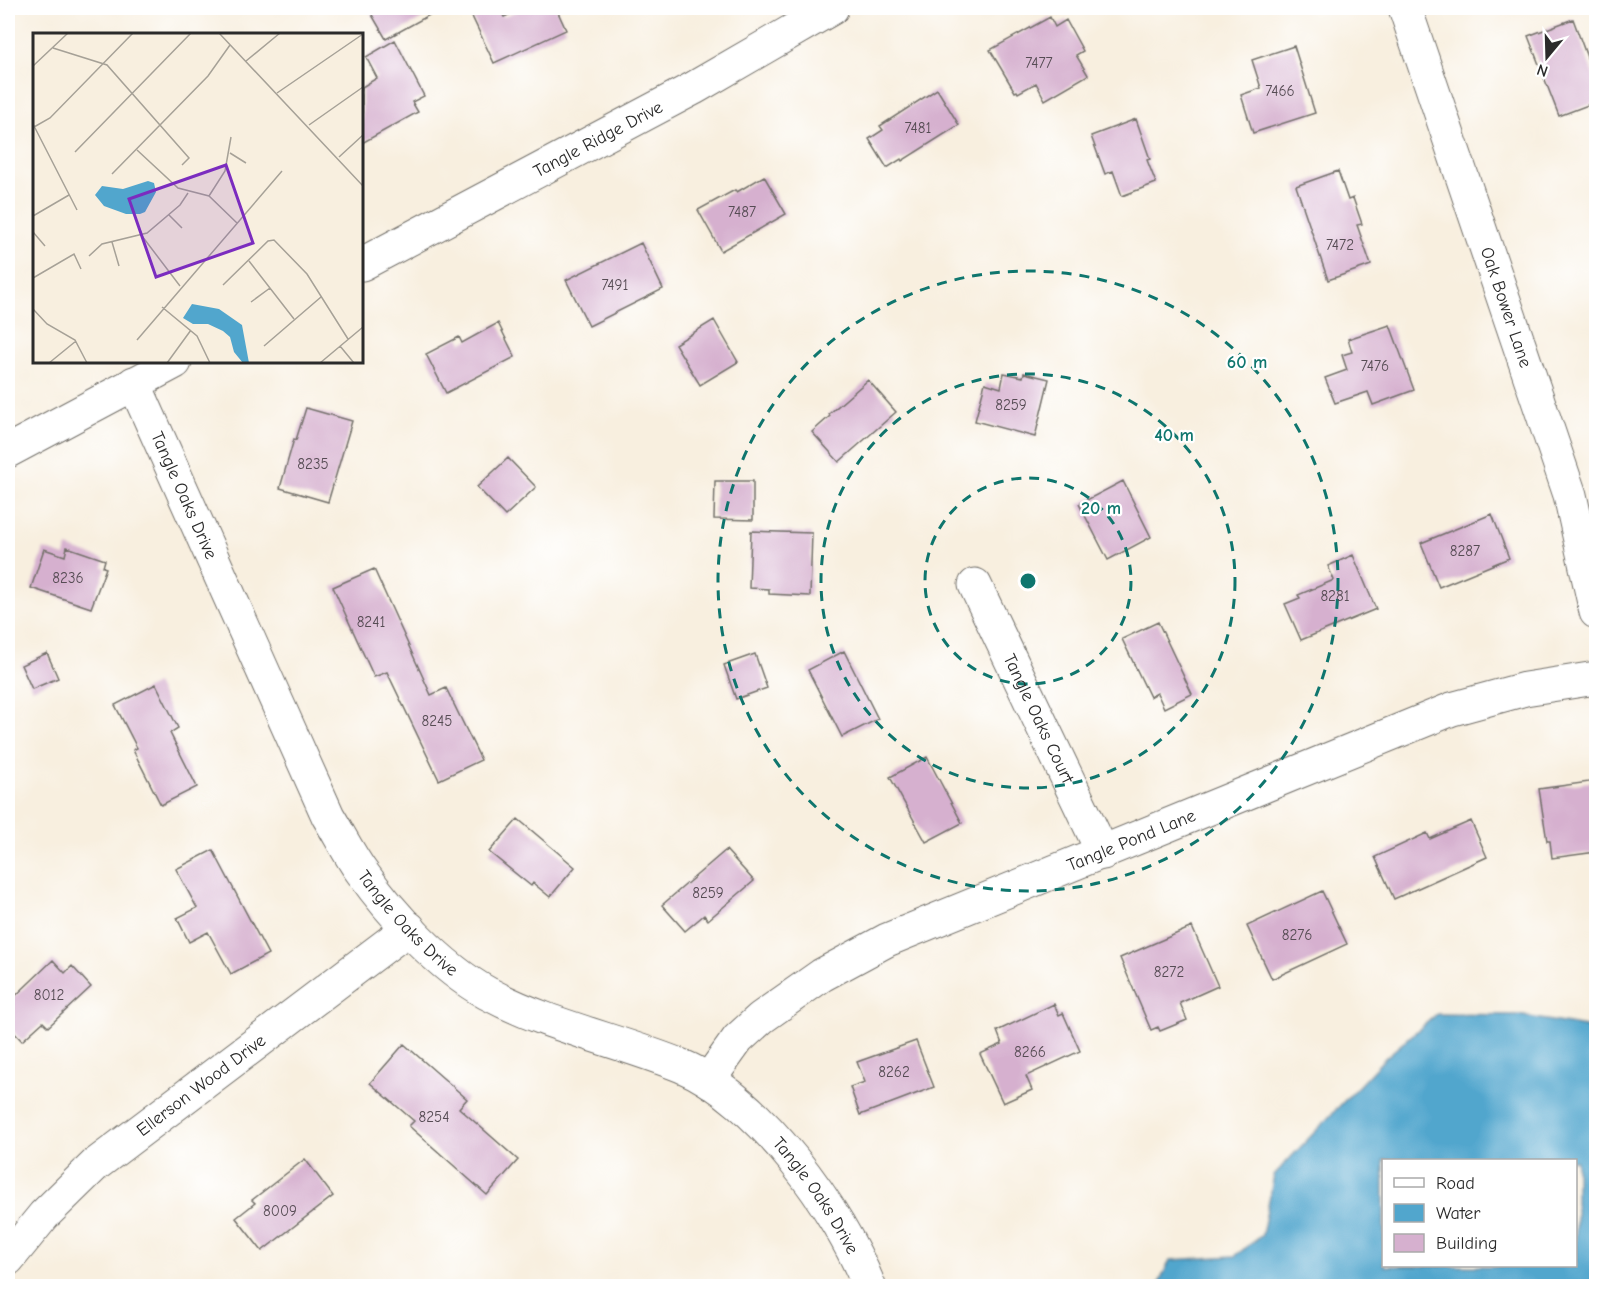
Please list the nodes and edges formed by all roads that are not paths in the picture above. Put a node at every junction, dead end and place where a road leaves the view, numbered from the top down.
1 (832, 8) edge
2 (1405, 8) edge
3 (363, 263) edge
4 (173, 363) edge
5 (134, 383) junction
6 (8, 451) edge
7 (975, 585) dead end
8 (1596, 612) edge
9 (1596, 678) edge
10 (1103, 853) junction
11 (409, 928) junction
12 (710, 1081) junction
13 (8, 1259) edge
14 (869, 1287) edge

1 - 3 street, Tangle Ridge Drive
2 - 8 street, Oak Bower Lane
4 - 5 street
5 - 6 street
5 - 11 street, Tangle Oaks Drive
7 - 10 street, Tangle Oaks Court
9 - 10 street, Tangle Pond Lane
10 - 12 street, Tangle Pond Lane
11 - 12 street, Tangle Oaks Drive
11 - 13 street, Ellerson Wood Drive
12 - 14 street, Tangle Oaks Drive

